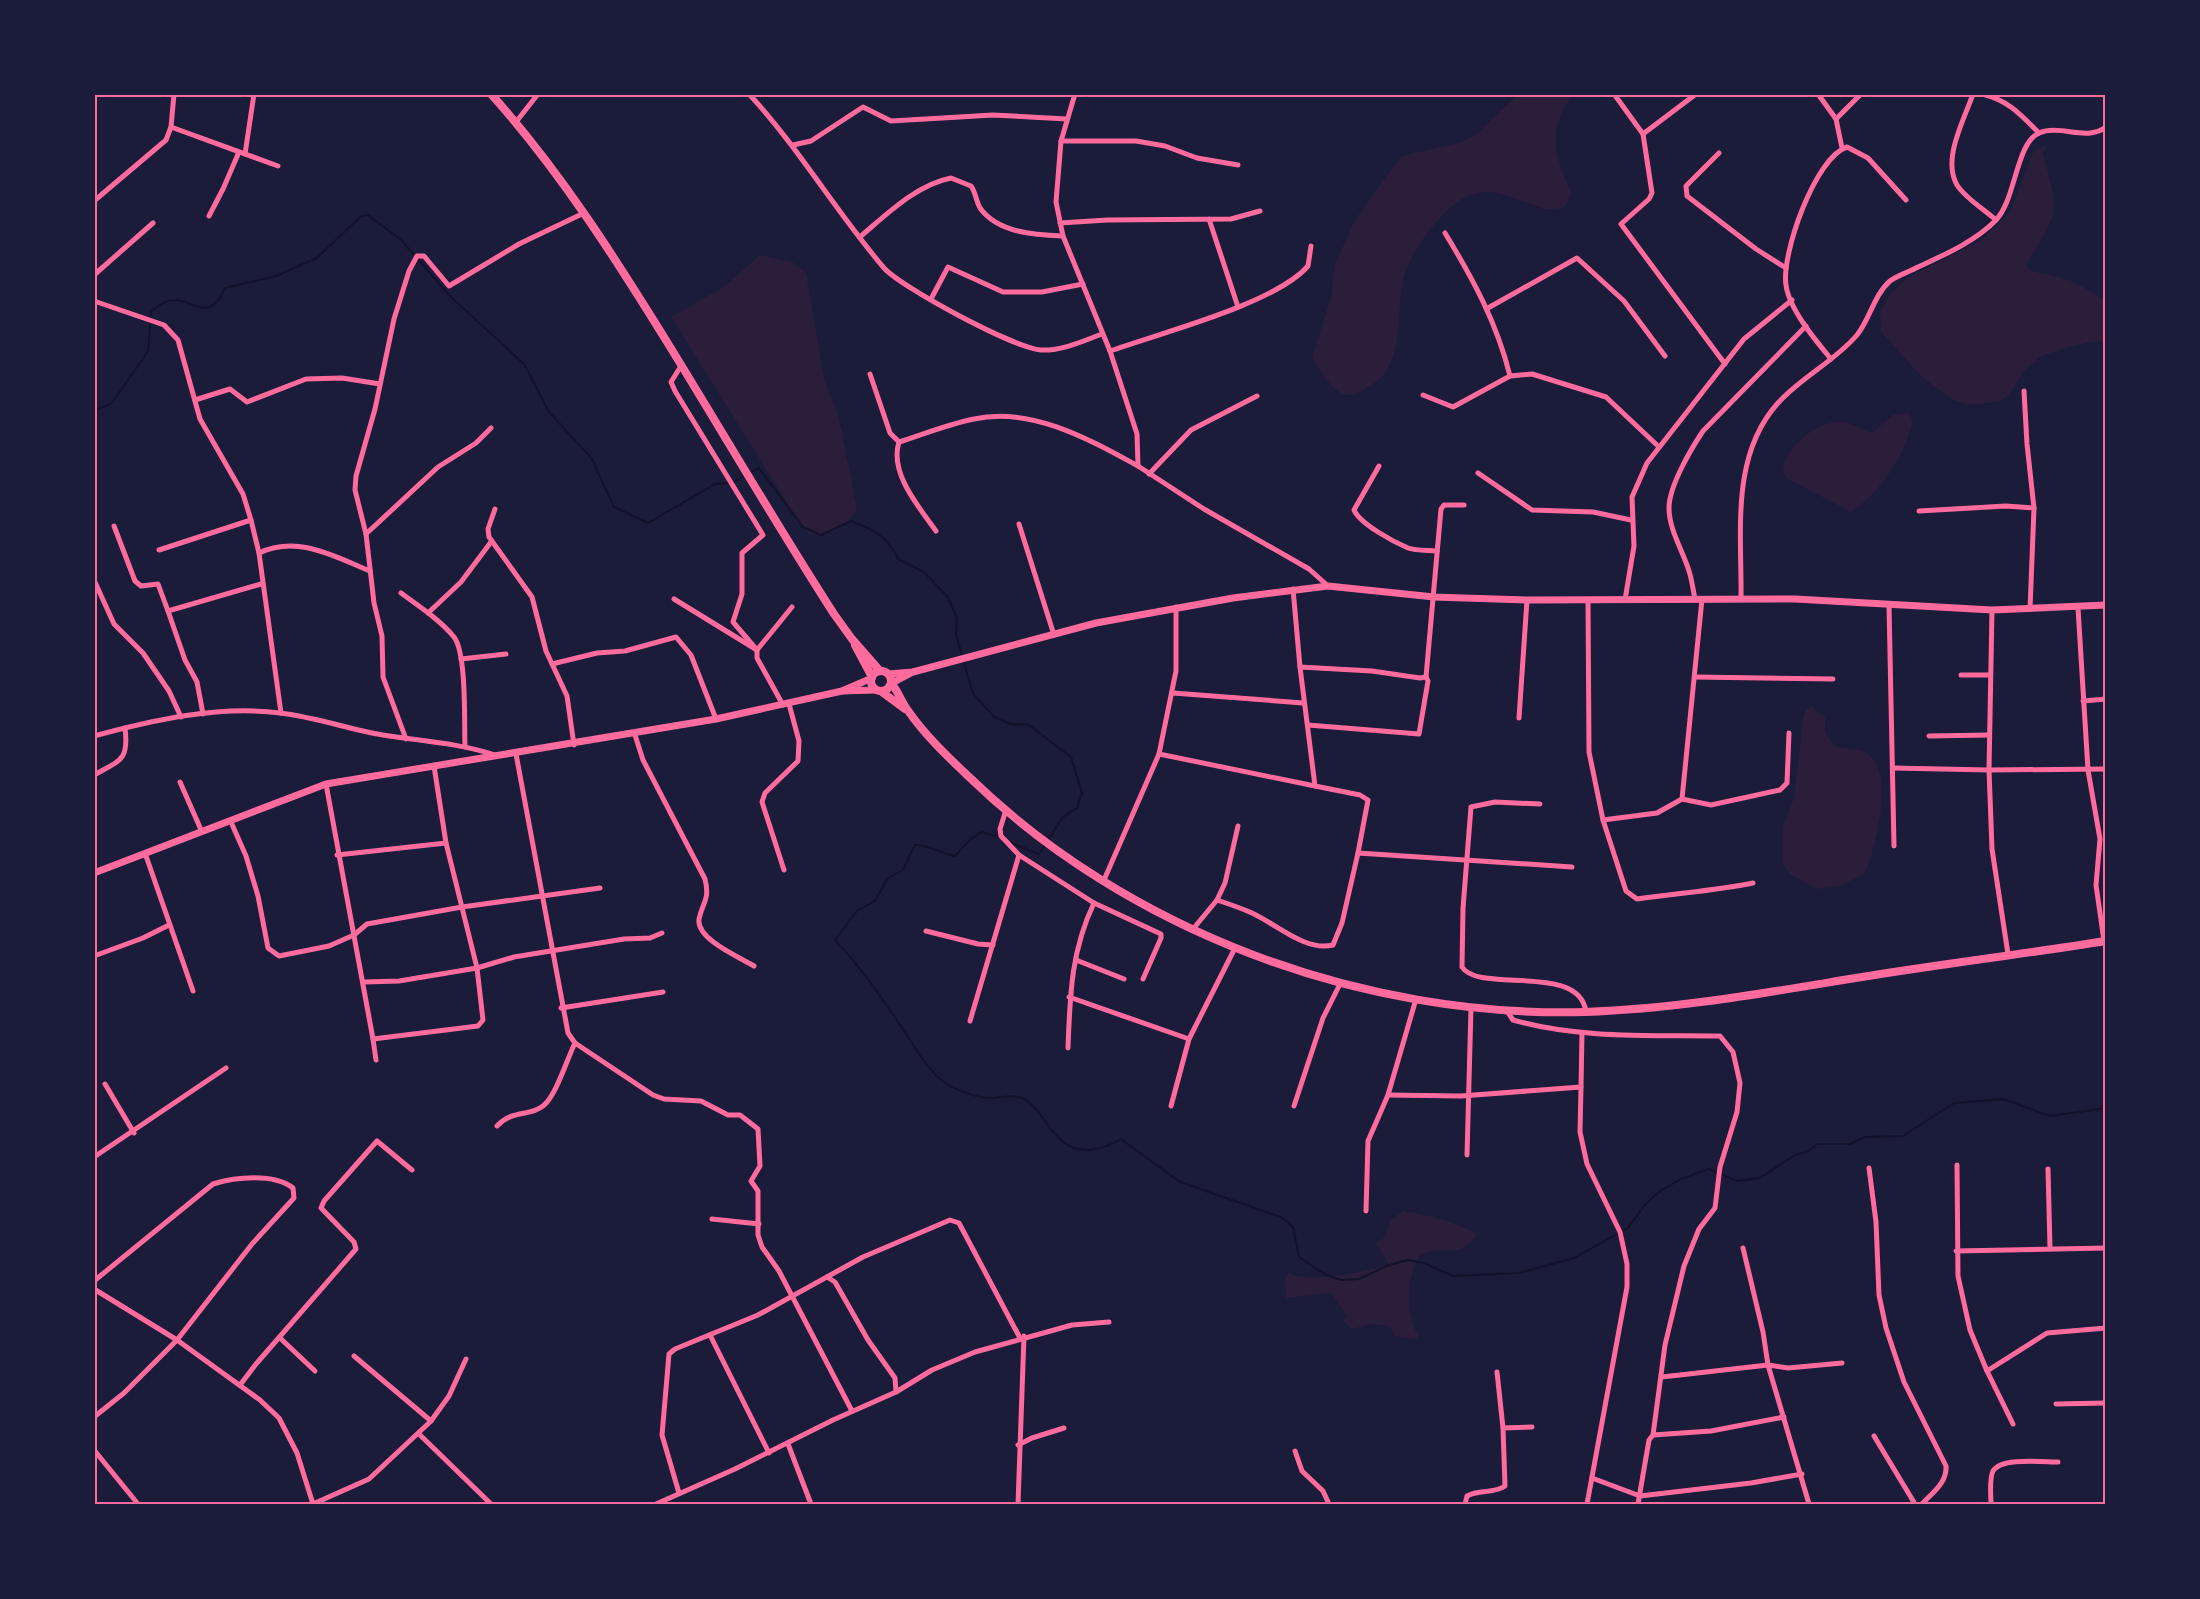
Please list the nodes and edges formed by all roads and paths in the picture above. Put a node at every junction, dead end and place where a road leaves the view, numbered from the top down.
1 (174, 94) edge
2 (254, 94) edge
3 (491, 94) edge
4 (538, 94) edge
5 (749, 94) edge
6 (1075, 94) edge
7 (1614, 94) edge
8 (1696, 94) edge
9 (1818, 94) edge
10 (1861, 94) edge
11 (1973, 94) edge
12 (1982, 94) edge
13 (1067, 119) junction
14 (1836, 119) junction
15 (516, 122) junction
16 (171, 127) junction
17 (2106, 128) edge
18 (2039, 133) junction
19 (1643, 134) junction
20 (1061, 141) junction
21 (793, 145) junction
22 (1842, 148) junction
23 (239, 152) junction
24 (1719, 153) dead end
25 (246, 154) junction
26 (1238, 165) dead end
27 (278, 166) dead end
28 (1906, 200) dead end
29 (94, 201) edge
30 (1260, 211) dead end
31 (584, 213) junction
32 (208, 216) dead end
33 (1209, 219) junction
34 (1996, 220) junction
35 (153, 223) dead end
36 (1060, 224) junction
37 (1445, 233) dead end
38 (861, 236) junction
39 (1063, 236) junction
40 (1311, 246) dead end
41 (1786, 268) junction
42 (94, 275) edge
43 (1083, 284) junction
44 (932, 299) junction
45 (1792, 300) junction
46 (94, 301) edge
47 (1238, 307) junction
48 (1488, 308) junction
49 (1806, 326) junction
50 (1102, 334) junction
51 (1110, 351) junction
52 (1665, 356) dead end
53 (1831, 360) junction
54 (1725, 364) junction
55 (681, 366) junction
56 (870, 374) dead end
57 (1510, 376) junction
58 (380, 384) junction
59 (2024, 391) dead end
60 (1423, 395) dead end
61 (1257, 396) dead end
62 (195, 400) junction
63 (491, 428) dead end
64 (899, 442) junction
65 (1658, 446) junction
66 (1138, 466) junction
67 (1379, 466) dead end
68 (1478, 473) dead end
69 (1149, 474) junction
70 (1464, 506) dead end
71 (2034, 508) junction
72 (495, 509) dead end
73 (1919, 511) dead end
74 (251, 520) junction
75 (1631, 520) junction
76 (1019, 524) dead end
77 (114, 526) dead end
78 (936, 531) dead end
79 (366, 534) junction
80 (491, 542) junction
81 (159, 550) dead end
82 (1437, 551) junction
83 (259, 553) junction
84 (370, 571) junction
85 (94, 580) edge
86 (261, 584) junction
87 (1328, 586) junction
88 (1293, 589) junction
89 (400, 593) dead end
90 (1434, 597) junction
91 (1741, 598) junction
92 (674, 599) dead end
93 (1699, 599) junction
94 (1527, 600) junction
95 (1588, 600) junction
96 (1625, 600) junction
97 (1889, 605) junction
98 (2106, 605) edge
99 (792, 607) dead end
100 (1176, 608) junction
101 (2078, 608) junction
102 (2030, 609) junction
103 (1992, 610) junction
104 (168, 611) junction
105 (428, 613) junction
106 (1054, 635) junction
107 (852, 639) junction
108 (757, 650) junction
109 (506, 654) dead end
110 (461, 659) junction
111 (552, 664) junction
112 (1300, 667) junction
113 (1961, 675) dead end
114 (1990, 675) junction
115 (872, 677) junction
116 (1426, 677) junction
117 (1695, 677) junction
118 (888, 678) junction
119 (1833, 679) dead end
120 (842, 691) junction
121 (879, 691) junction
122 (1173, 693) junction
123 (2106, 699) edge
124 (2083, 701) junction
125 (1303, 703) junction
126 (786, 704) junction
127 (908, 711) junction
128 (281, 713) junction
129 (203, 714) junction
130 (181, 717) junction
131 (1519, 718) dead end
132 (716, 719) junction
133 (1308, 725) junction
134 (125, 728) junction
135 (1789, 733) dead end
136 (635, 735) junction
137 (1989, 735) junction
138 (94, 736) edge
139 (1929, 736) dead end
140 (406, 739) junction
141 (574, 745) junction
142 (465, 747) junction
143 (516, 754) junction
144 (1159, 754) junction
145 (496, 756) junction
146 (434, 766) junction
147 (1893, 768) junction
148 (2106, 769) edge
149 (1989, 770) junction
150 (2088, 770) junction
151 (94, 775) edge
152 (180, 782) dead end
153 (326, 784) junction
154 (1316, 786) junction
155 (1682, 799) junction
156 (1540, 804) dead end
157 (1006, 810) junction
158 (1603, 820) junction
159 (231, 822) junction
160 (1238, 826) dead end
161 (202, 832) junction
162 (2103, 839) edge
163 (446, 843) junction
164 (1894, 846) dead end
165 (145, 853) junction
166 (1358, 853) junction
167 (337, 855) junction
168 (1019, 855) junction
169 (1469, 861) junction
170 (1572, 867) dead end
171 (784, 870) dead end
172 (94, 873) edge
173 (1104, 880) junction
174 (1753, 883) dead end
175 (600, 888) dead end
176 (543, 895) junction
177 (1217, 900) junction
178 (1094, 903) junction
179 (462, 907) junction
180 (2103, 913) edge
181 (169, 925) junction
182 (1193, 929) junction
183 (926, 931) dead end
184 (662, 933) dead end
185 (354, 935) junction
186 (2105, 941) edge
187 (993, 945) junction
188 (1235, 948) junction
189 (551, 951) junction
190 (2008, 954) junction
191 (94, 956) edge
192 (1076, 960) junction
193 (754, 966) dead end
194 (477, 968) junction
195 (1124, 979) dead end
196 (1143, 979) dead end
197 (364, 982) junction
198 (1340, 984) junction
199 (193, 991) dead end
200 (663, 992) dead end
201 (1070, 997) junction
202 (1416, 999) junction
203 (561, 1008) junction
204 (1471, 1008) junction
205 (1507, 1011) junction
206 (1586, 1012) junction
207 (970, 1021) dead end
208 (1582, 1033) junction
209 (373, 1039) junction
210 (1189, 1039) junction
211 (574, 1043) junction
212 (1068, 1048) dead end
213 (376, 1060) dead end
214 (226, 1068) dead end
215 (105, 1084) dead end
216 (1581, 1087) junction
217 (1469, 1094) junction
218 (1388, 1095) junction
219 (1171, 1106) dead end
220 (1294, 1106) dead end
221 (497, 1126) dead end
222 (134, 1133) junction
223 (1467, 1155) dead end
224 (94, 1158) edge
225 (1957, 1165) dead end
226 (1869, 1168) dead end
227 (2048, 1169) dead end
228 (412, 1170) dead end
229 (1366, 1211) dead end
230 (712, 1219) dead end
231 (759, 1224) junction
232 (1743, 1248) dead end
233 (2050, 1248) junction
234 (2106, 1248) edge
235 (1956, 1251) junction
236 (827, 1277) junction
237 (94, 1281) edge
238 (94, 1289) edge
239 (792, 1298) junction
240 (1109, 1322) dead end
241 (2106, 1328) edge
242 (710, 1335) junction
243 (1022, 1337) junction
244 (280, 1338) junction
245 (177, 1340) junction
246 (354, 1356) dead end
247 (466, 1359) dead end
248 (1842, 1363) dead end
249 (1768, 1365) junction
250 (315, 1371) dead end
251 (1987, 1371) junction
252 (1497, 1372) dead end
253 (1662, 1377) junction
254 (240, 1385) junction
255 (896, 1392) junction
256 (2106, 1403) edge
257 (2056, 1404) dead end
258 (852, 1411) junction
259 (94, 1417) edge
260 (1784, 1417) junction
261 (431, 1421) junction
262 (2013, 1424) dead end
263 (1532, 1427) dead end
264 (1064, 1428) dead end
265 (1503, 1428) junction
266 (419, 1434) junction
267 (1653, 1435) junction
268 (1874, 1436) dead end
269 (788, 1444) junction
270 (1018, 1445) junction
271 (94, 1449) edge
272 (1295, 1450) dead end
273 (769, 1453) junction
274 (2058, 1462) dead end
275 (1802, 1474) junction
276 (1592, 1478) junction
277 (679, 1493) junction
278 (1640, 1496) junction
279 (138, 1504) edge
280 (313, 1504) edge
281 (491, 1504) edge
282 (656, 1504) edge
283 (811, 1504) edge
284 (1018, 1504) edge
285 (1329, 1504) edge
286 (1465, 1504) edge
287 (1587, 1504) edge
288 (1638, 1504) edge
289 (1809, 1504) edge
290 (1915, 1504) edge
291 (1922, 1504) edge
292 (1991, 1504) edge

1 - 16 street
2 - 25 street
3 - 15 highway
4 - 15 street
5 - 21 street
6 - 13 street
7 - 19 street
8 - 19 street
9 - 14 street
10 - 14 street
11 - 34 street
12 - 18 street
13 - 20 street
13 - 21 street
14 - 22 street
15 - 31 highway
16 - 23 street
16 - 29 street
17 - 18 street
18 - 34 street
19 - 54 street
20 - 26 street
20 - 36 street
21 - 38 street
22 - 28 street
22 - 41 street
23 - 25 street
23 - 32 street
24 - 41 street
25 - 27 street
30 - 33 street
31 - 55 highway
31 - 58 street
33 - 36 street
33 - 47 street
34 - 53 street
35 - 42 street
36 - 39 street
37 - 48 street
38 - 39 street
38 - 44 street
39 - 43 street
40 - 47 street
41 - 45 street
43 - 44 street
43 - 50 street
44 - 50 street
45 - 49 street
45 - 54 street
46 - 62 street
47 - 51 street
48 - 52 street
48 - 57 street
49 - 53 street
49 - 93 street
50 - 51 street
51 - 66 street
53 - 91 street
54 - 65 street
55 - 107 highway
55 - 108 street
56 - 64 street
57 - 60 street
57 - 65 street
58 - 62 street
58 - 79 street
59 - 71 street
61 - 69 street
62 - 74 street
63 - 79 street
64 - 66 street
64 - 78 street
65 - 75 street
66 - 69 street
67 - 82 street
68 - 75 street
69 - 87 street
70 - 82 street
71 - 73 street
71 - 102 street
72 - 80 street
74 - 81 street
74 - 83 street
75 - 96 street
76 - 106 street
77 - 104 street
79 - 84 street
80 - 105 street
80 - 111 street
82 - 90 street
83 - 84 street
83 - 86 street
84 - 140 street
85 - 130 street
86 - 104 street
86 - 128 street
87 - 88 main road
87 - 90 main road
88 - 100 main road
88 - 112 street
89 - 105 street
90 - 94 main road
90 - 116 street
91 - 93 main road
91 - 97 main road
92 - 108 street
93 - 96 main road
93 - 117 street
94 - 95 main road
94 - 131 street
95 - 96 main road
95 - 158 street
97 - 103 main road
97 - 147 street
98 - 101 main road
99 - 108 street
100 - 106 main road
100 - 122 street
101 - 102 main road
101 - 124 street
102 - 103 main road
103 - 114 street
104 - 129 street
105 - 110 street
106 - 118 main road
107 - 115 highway
107 - 118 highway
108 - 126 street
109 - 110 street
110 - 142 street
111 - 132 street
111 - 141 street
112 - 116 street
112 - 125 street
113 - 114 street
114 - 137 street
115 - 118 highway
115 - 120 main road
115 - 121 highway
116 - 133 street
117 - 119 street
117 - 155 street
118 - 121 highway
118 - 127 highway
120 - 121 main road
120 - 126 main road
121 - 127 highway
122 - 125 street
122 - 144 street
123 - 124 street
124 - 150 street
125 - 133 street
126 - 132 main road
126 - 171 street
127 - 157 highway
128 - 129 street
128 - 140 street
129 - 130 street
130 - 134 street
132 - 136 main road
133 - 154 street
134 - 138 street
134 - 151 street
135 - 155 street
136 - 141 main road
136 - 193 street
137 - 139 street
137 - 149 street
140 - 142 street
141 - 143 main road
142 - 145 street
143 - 145 main road
143 - 176 street
144 - 154 street
144 - 173 street
145 - 146 main road
146 - 153 main road
146 - 163 street
147 - 149 street
147 - 164 street
148 - 150 street
149 - 150 street
149 - 190 street
150 - 162 street
152 - 161 street
153 - 159 main road
153 - 167 street
154 - 166 street
155 - 158 street
156 - 169 street
157 - 168 street
157 - 173 highway
158 - 174 street
159 - 161 main road
159 - 185 street
160 - 177 street
161 - 165 main road
162 - 180 street
163 - 167 street
163 - 179 street
165 - 172 main road
165 - 181 street
166 - 169 street
166 - 177 street
167 - 185 street
168 - 178 street
168 - 187 street
169 - 170 street
169 - 206 street
173 - 182 highway
175 - 176 street
176 - 179 street
176 - 189 street
177 - 182 street
178 - 192 street
178 - 196 street
179 - 185 street
179 - 194 street
180 - 186 street
181 - 191 street
181 - 199 street
182 - 188 highway
183 - 187 street
184 - 189 street
185 - 197 street
186 - 190 highway
187 - 207 street
188 - 198 highway
188 - 210 street
189 - 194 street
189 - 203 street
190 - 206 highway
192 - 195 street
192 - 201 street
194 - 197 street
194 - 209 street
197 - 209 street
198 - 202 highway
198 - 220 street
200 - 203 street
201 - 210 street
201 - 212 street
202 - 204 highway
202 - 218 street
203 - 211 street
204 - 205 highway
204 - 217 street
205 - 206 highway
205 - 208 street
208 - 216 street
208 - 253 street
209 - 213 street
210 - 219 street
211 - 221 street
211 - 231 street
214 - 222 street
215 - 222 street
216 - 217 street
216 - 276 street
217 - 218 street
217 - 223 street
218 - 229 street
222 - 224 street
225 - 235 street
226 - 291 street
227 - 233 street
228 - 244 street
230 - 231 street
231 - 239 street
232 - 249 street
233 - 234 street
233 - 235 street
235 - 251 street
236 - 239 street
236 - 243 street
236 - 255 street
237 - 245 street
238 - 245 street
239 - 242 street
239 - 258 street
240 - 243 street
241 - 251 street
242 - 273 street
242 - 277 street
243 - 255 street
243 - 270 street
244 - 250 street
244 - 254 street
245 - 254 street
245 - 259 street
246 - 261 street
247 - 261 street
248 - 249 street
249 - 253 street
249 - 260 street
251 - 262 street
252 - 265 street
253 - 267 street
254 - 280 street
255 - 258 street
256 - 257 street
258 - 269 street
260 - 267 street
260 - 275 street
261 - 266 street
263 - 265 street
264 - 270 street
265 - 286 street
266 - 280 street
266 - 281 street
267 - 278 street
268 - 290 street
269 - 273 street
269 - 283 street
270 - 284 street
271 - 279 street
272 - 285 street
273 - 277 street
274 - 292 street
275 - 278 street
275 - 289 street
276 - 278 street
276 - 287 street
277 - 282 street
278 - 288 street

